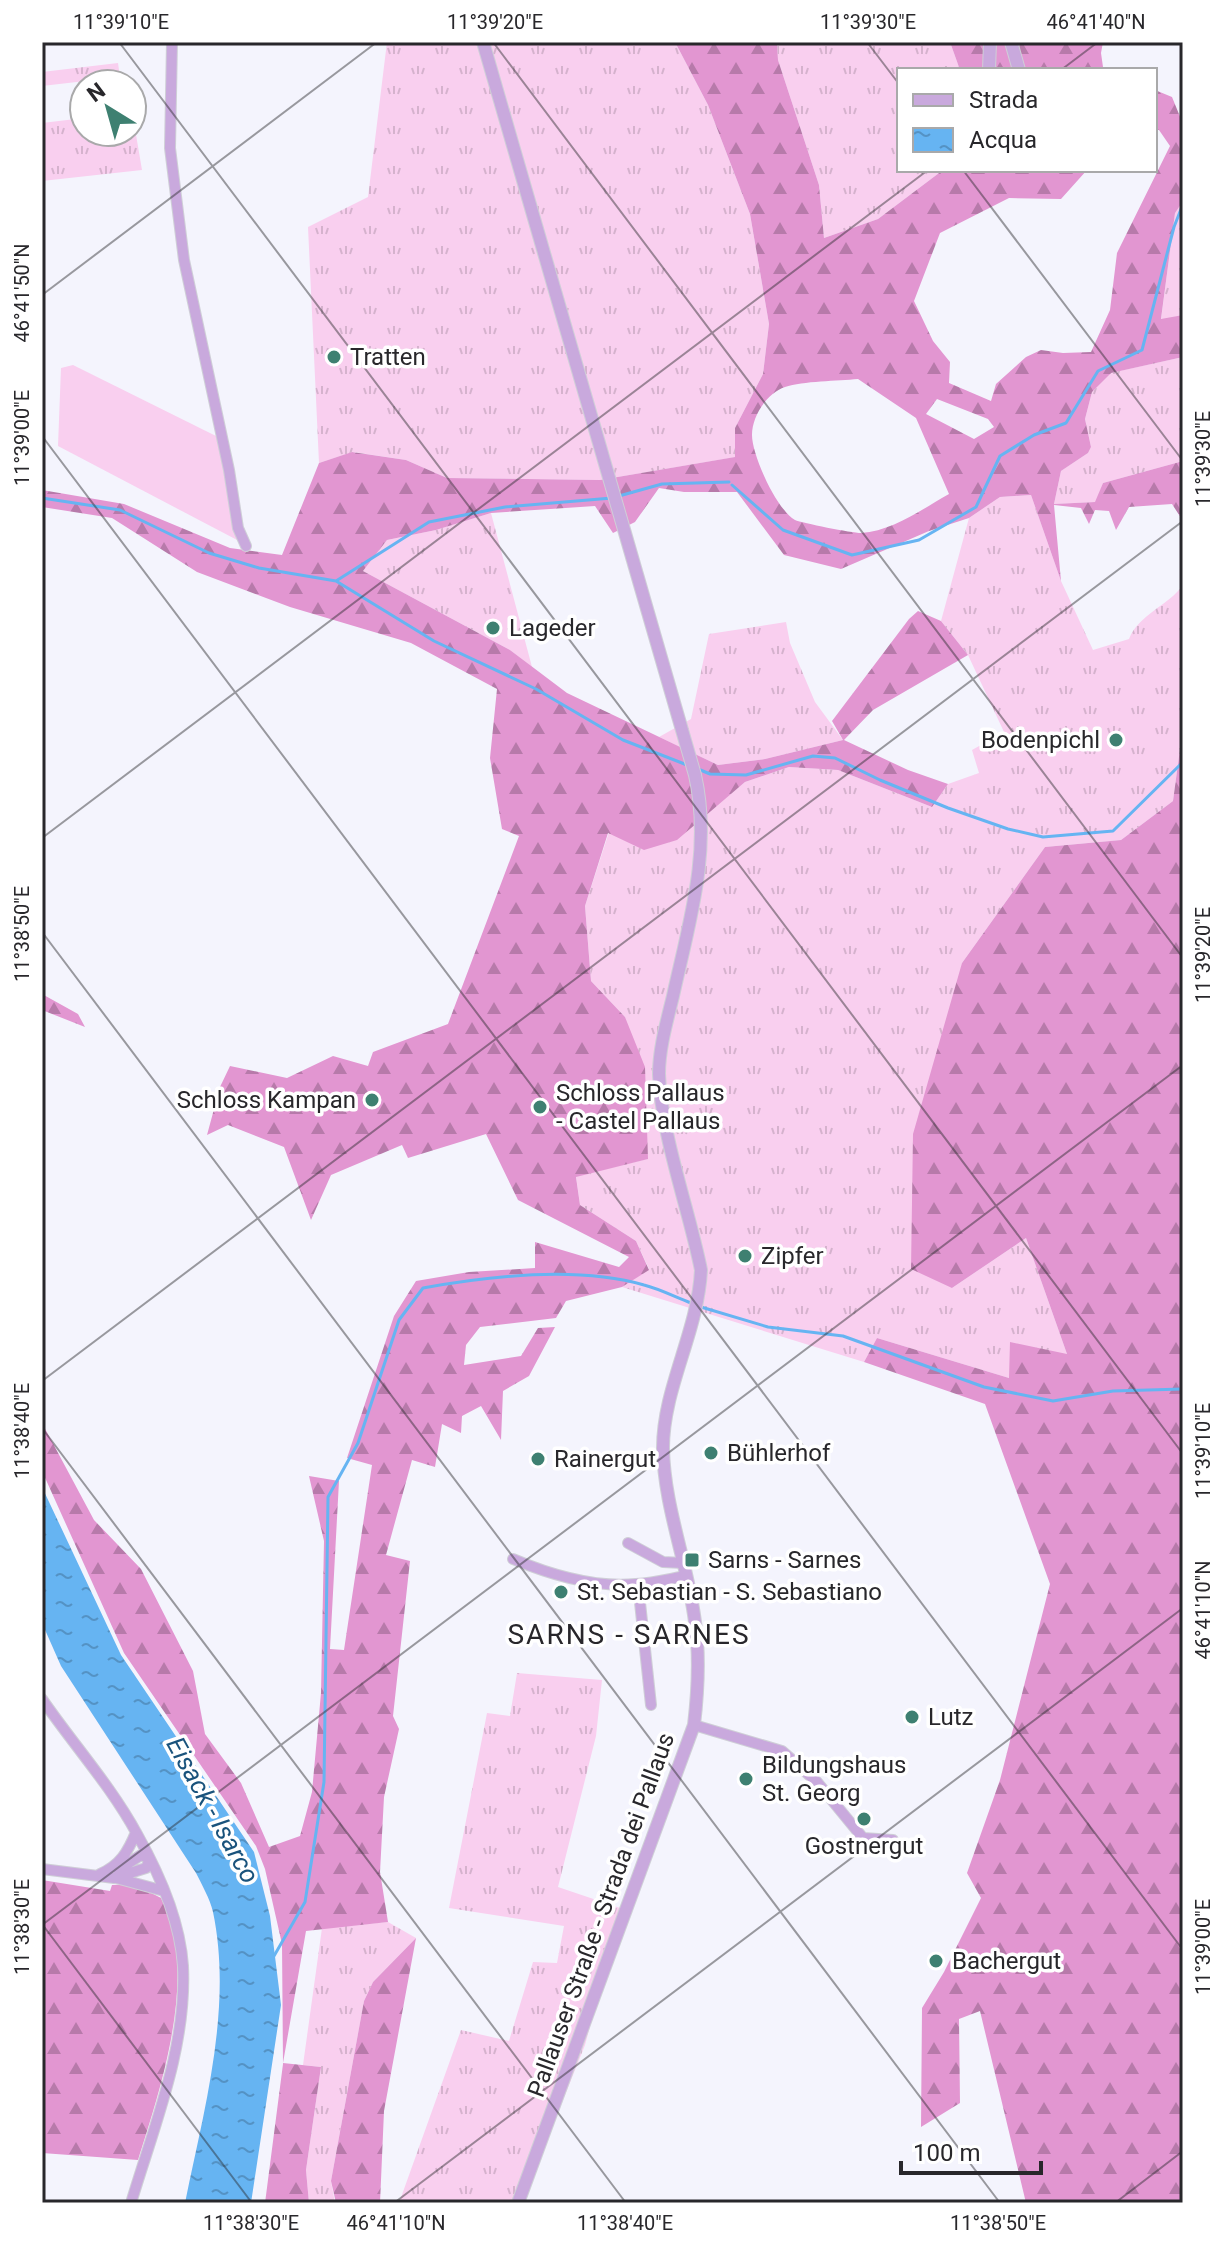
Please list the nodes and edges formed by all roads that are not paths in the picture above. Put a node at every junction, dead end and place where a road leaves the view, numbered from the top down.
1 (172, 42) edge
2 (483, 42) edge
3 (990, 42) edge
4 (1011, 42) edge
5 (989, 68) edge
6 (1018, 68) edge
7 (246, 546) dead end
8 (628, 1543) dead end
9 (513, 1559) dead end
10 (684, 1569) junction
11 (638, 1584) junction
12 (42, 1699) edge
13 (651, 1705) dead end
14 (694, 1725) junction
15 (136, 1832) junction
16 (893, 1840) dead end
17 (150, 1859) junction
18 (42, 1869) edge
19 (113, 1873) junction
20 (164, 1891) junction
21 (131, 2203) edge
22 (518, 2203) edge

1 - 7 street
2 - 10 street, Pallauser Straße - Strada dei Pallaus
3 - 5 street
4 - 6 street
8 - 10 street
9 - 11 street
10 - 11 street
10 - 14 street, Pallauser Straße - Strada dei Pallaus
11 - 13 street
12 - 15 street
14 - 16 street
14 - 22 street, Pallauser Straße - Strada dei Pallaus
15 - 17 street
15 - 19 street
17 - 19 street
17 - 20 street
18 - 19 street
19 - 20 street
20 - 21 street

